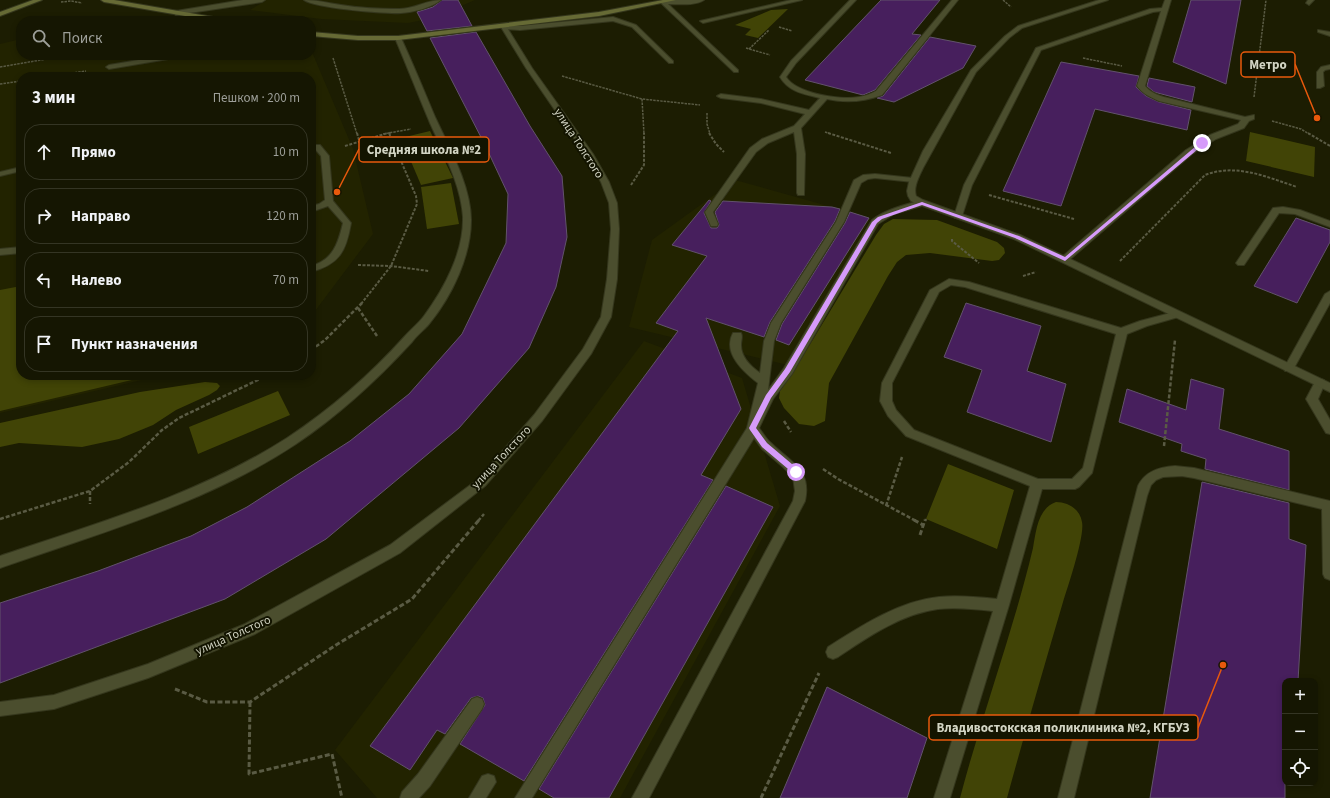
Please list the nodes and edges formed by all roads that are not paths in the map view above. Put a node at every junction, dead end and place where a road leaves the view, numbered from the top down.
1 (39, 0) edge
2 (104, 0) edge
3 (262, 0) edge
4 (307, 0) edge
5 (438, 0) edge
6 (673, 0) edge
7 (701, 0) edge
8 (799, 0) edge
9 (852, 0) edge
10 (955, 0) edge
11 (1105, 0) edge
12 (1168, 0) edge
13 (242, 1) edge
14 (663, 2) junction
15 (363, 3) dead end
16 (350, 8) junction
17 (1165, 10) junction
18 (176, 13) junction
19 (0, 14) edge
20 (194, 16) edge
21 (703, 21) dead end
22 (504, 27) junction
23 (1320, 31) dead end
24 (316, 34) edge
25 (1330, 34) edge
26 (398, 38) junction
27 (150, 60) edge
28 (671, 62) dead end
29 (109, 67) road end
30 (1330, 67) edge
31 (736, 71) dead end
32 (1320, 86) dead end
33 (754, 94) dead end
34 (721, 96) dead end
35 (825, 97) junction
36 (761, 100) junction
37 (810, 113) junction
38 (797, 128) junction
39 (316, 147) edge
40 (16, 170) edge
41 (0, 174) edge
42 (914, 180) junction
43 (801, 194) dead end
44 (329, 201) junction
45 (922, 204) junction
46 (316, 208) edge
47 (958, 216) junction
48 (714, 224) dead end
49 (1330, 224) edge
50 (16, 250) edge
51 (0, 252) edge
52 (1065, 259) junction
53 (1241, 263) dead end
54 (316, 268) edge
55 (1330, 294) edge
56 (1178, 314) junction
57 (1122, 332) junction
58 (737, 335) dead end
59 (1289, 368) junction
60 (764, 382) junction
61 (1325, 386) edge
62 (752, 428) junction
63 (1330, 430) edge
64 (1037, 484) junction
65 (1329, 506) edge
66 (0, 562) edge
67 (1330, 574) edge
68 (1002, 605) junction
69 (833, 652) road end
70 (477, 704) dead end
71 (0, 709) edge
72 (488, 782) dead end
73 (408, 798) edge
74 (477, 798) edge
75 (523, 798) edge
76 (640, 798) edge
77 (942, 798) edge
78 (1066, 798) edge

1 - 19 main road
2 - 18 main road
3 - 13 street
4 - 16 street
5 - 16 street
6 - 14 main road
7 - 14 street
8 - 21 street
9 - 35 street
10 - 35 street
11 - 42 street
12 - 17 street
13 - 18 street
14 - 22 main road
14 - 31 street
15 - 16 street
17 - 47 street
17 - 52 street
18 - 20 main road
22 - 26 main road
22 - 28 street
22 - 71 street, улица Толстого
23 - 25 street
24 - 26 main road
26 - 66 street
27 - 29 street
30 - 32 street
33 - 36 street
34 - 36 street
35 - 37 street
36 - 37 street
37 - 38 street
38 - 43 street
38 - 48 street
39 - 44 street
40 - 41 street
42 - 45 street
42 - 60 street
44 - 46 street
44 - 54 street
45 - 47 street
45 - 62 street
47 - 52 street
49 - 53 street
50 - 51 street
52 - 56 street
55 - 59 street
56 - 57 street
56 - 59 street
57 - 64 street
57 - 64 street
58 - 60 street
59 - 61 street
60 - 62 street
61 - 63 street
62 - 75 street
62 - 76 street
64 - 68 street
65 - 67 street
65 - 78 street
68 - 69 street
68 - 77 street
70 - 73 street
72 - 74 street

